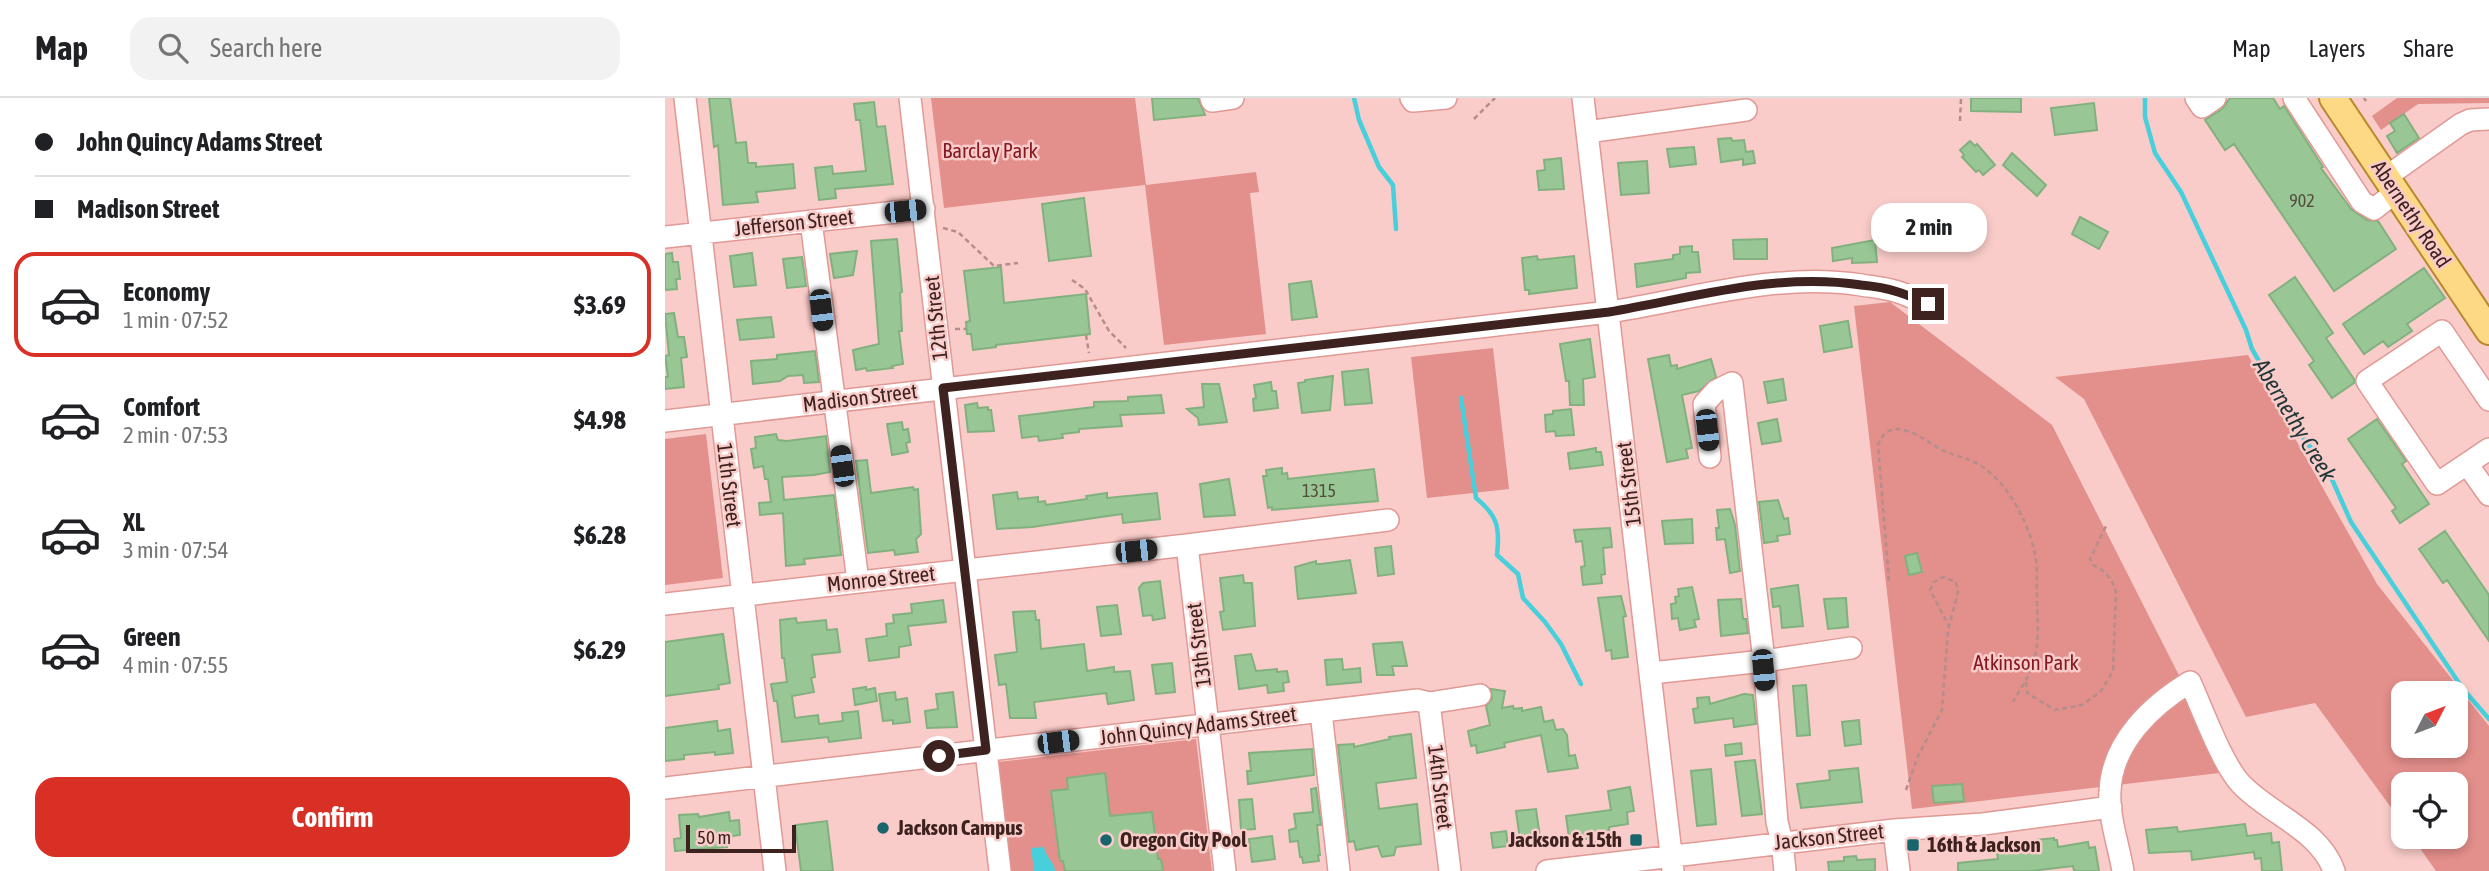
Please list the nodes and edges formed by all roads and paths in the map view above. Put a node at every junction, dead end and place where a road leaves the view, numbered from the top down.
1 (685, 98) edge
2 (910, 98) edge
3 (1211, 98) edge
4 (1233, 98) edge
5 (1411, 98) edge
6 (1445, 98) edge
7 (1495, 98) edge
8 (1583, 98) edge
9 (1961, 98) edge
10 (2196, 98) edge
11 (2215, 98) edge
12 (2294, 98) edge
13 (2333, 98) edge
14 (1746, 110) dead end
15 (1474, 119) dead end
16 (2489, 119) edge
17 (1960, 121) dead end
18 (1587, 132) junction
19 (2391, 184) junction
20 (924, 209) junction
21 (810, 221) junction
22 (940, 228) dead end
23 (700, 232) junction
24 (665, 237) edge
25 (1018, 262) dead end
26 (1072, 280) dead end
27 (1928, 304) dead end
28 (1609, 312) junction
29 (966, 328) dead end
30 (952, 330) dead end
31 (2489, 331) edge
32 (1086, 335) dead end
33 (1126, 348) dead end
34 (1089, 353) dead end
35 (943, 388) junction
36 (2489, 400) edge
37 (833, 401) junction
38 (721, 415) junction
39 (665, 421) edge
40 (2489, 449) edge
41 (1710, 457) dead end
42 (2467, 464) junction
43 (2489, 495) edge
44 (1388, 520) dead end
45 (2107, 524) dead end
46 (1187, 545) junction
47 (965, 570) junction
48 (857, 581) junction
49 (1889, 581) dead end
50 (743, 594) junction
51 (665, 604) edge
52 (1949, 626) junction
53 (1850, 648) dead end
54 (1764, 661) junction
55 (1651, 673) junction
56 (2028, 676) junction
57 (1480, 695) dead end
58 (2013, 702) dead end
59 (1429, 703) junction
60 (1321, 712) junction
61 (1209, 725) junction
62 (986, 750) junction
63 (764, 776) junction
64 (665, 788) edge
65 (1906, 790) dead end
66 (2111, 807) junction
67 (1895, 830) junction
68 (1782, 842) junction
69 (1673, 864) edge
70 (775, 871) edge
71 (1000, 871) edge
72 (1225, 871) edge
73 (1339, 871) edge
74 (1450, 871) edge
75 (1547, 871) edge
76 (1785, 871) edge
77 (1899, 871) edge
78 (2123, 871) edge
79 (2334, 871) edge

1 - 23 street, 11th Street
2 - 20 street, 12th Street
3 - 4 street
5 - 6 street
7 - 15 path
8 - 18 street, 15th Street
9 - 17 path
10 - 11 street
12 - 19 street
13 - 19 main road, Abernethy Road
14 - 18 street
16 - 19 street
18 - 28 street, 15th Street
19 - 31 main road, Abernethy Road
20 - 21 street, Jefferson Street
20 - 35 street, 12th Street
21 - 23 street, Jefferson Street
21 - 37 street
22 - 25 path
23 - 24 street, Jefferson Street
23 - 38 street, 11th Street
26 - 33 path
27 - 28 street, Madison Street
28 - 35 street, Madison Street
28 - 55 street, 15th Street
29 - 30 path
32 - 34 path
35 - 37 street, Madison Street
35 - 47 street, 12th Street
36 - 42 street
37 - 38 street, Madison Street
37 - 48 street
38 - 39 street, Madison Street
38 - 50 street, 11th Street
40 - 42 street
41 - 54 street
42 - 43 street
44 - 46 street, Monroe Street
45 - 56 path
46 - 47 street, Monroe Street
46 - 61 street, 13th Street
47 - 48 street, Monroe Street
47 - 62 street, 12th Street
48 - 50 street, Monroe Street
49 - 56 path
50 - 51 street, Monroe Street
50 - 63 street, 11th Street
52 - 52 path
52 - 65 path
53 - 54 street
54 - 55 street
54 - 68 street
55 - 69 street, 15th Street
56 - 58 path
57 - 59 street, John Quincy Adams Street
59 - 60 street, John Quincy Adams Street
59 - 74 street, 14th Street
60 - 61 street, John Quincy Adams Street
60 - 73 street
61 - 62 street, John Quincy Adams Street
61 - 72 street, 13th Street
62 - 63 street, John Quincy Adams Street
62 - 71 street, 12th Street
63 - 64 street, John Quincy Adams Street
63 - 70 street, 11th Street
66 - 67 street, Jackson Street
66 - 78 street
66 - 79 street
67 - 68 street, Jackson Street
67 - 77 street
68 - 69 street, Jackson Street
68 - 76 street
69 - 75 street, Jackson Street

